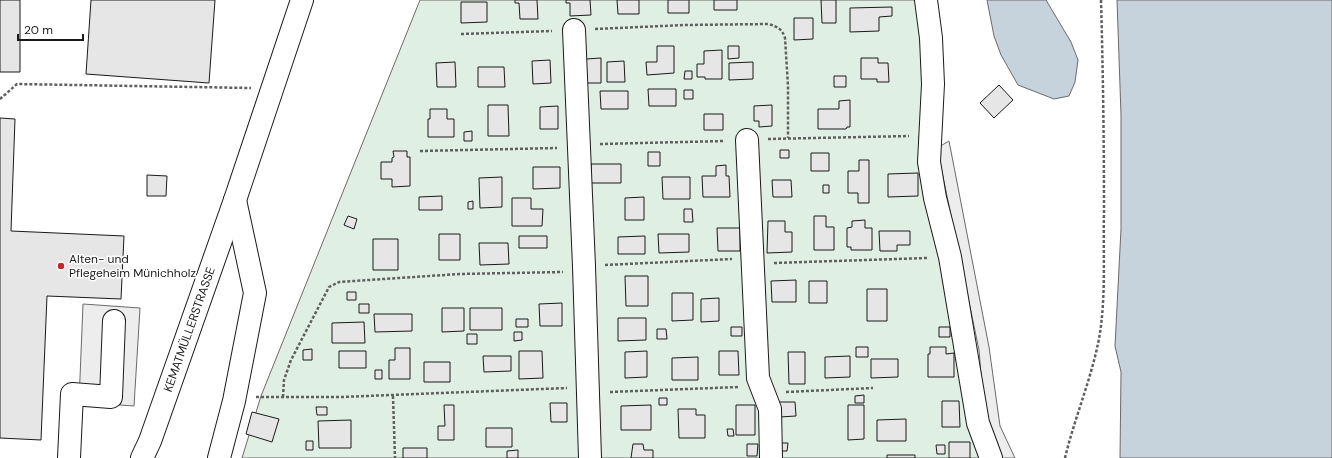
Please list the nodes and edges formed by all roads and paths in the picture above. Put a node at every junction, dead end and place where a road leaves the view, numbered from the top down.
1 (302, 0) edge
2 (926, 0) edge
3 (1101, 0) edge
4 (574, 30) junction
5 (461, 34) dead end
6 (273, 88) junction
7 (0, 99) edge
8 (930, 137) junction
9 (788, 138) junction
10 (747, 140) junction
11 (579, 147) junction
12 (420, 151) dead end
13 (235, 200) junction
14 (950, 257) junction
15 (752, 261) junction
16 (584, 269) junction
17 (114, 322) dead end
18 (873, 388) dead end
19 (587, 390) junction
20 (763, 391) junction
21 (284, 396) junction
22 (392, 396) junction
23 (234, 401) junction
24 (69, 458) edge
25 (142, 458) edge
26 (219, 458) edge
27 (395, 458) edge
28 (590, 458) edge
29 (771, 458) edge
30 (991, 458) edge
31 (1065, 458) edge

1 - 6 street, KEMATMÜLLERSTRASSE
2 - 8 street
3 - 31 path
4 - 5 path
4 - 9 path
4 - 11 street
6 - 7 path
6 - 13 street, KEMATMÜLLERSTRASSE
8 - 9 path
8 - 14 street
9 - 10 path
10 - 11 path
10 - 15 street
11 - 12 path
11 - 16 street
13 - 23 street
13 - 25 street, KEMATMÜLLERSTRASSE
14 - 15 path
14 - 30 street
15 - 16 path
15 - 20 street
16 - 19 street
16 - 21 path
17 - 24 street
18 - 20 path
19 - 20 path
19 - 22 path
19 - 28 street
20 - 29 street
21 - 22 path
21 - 23 path
22 - 27 path
23 - 26 street

